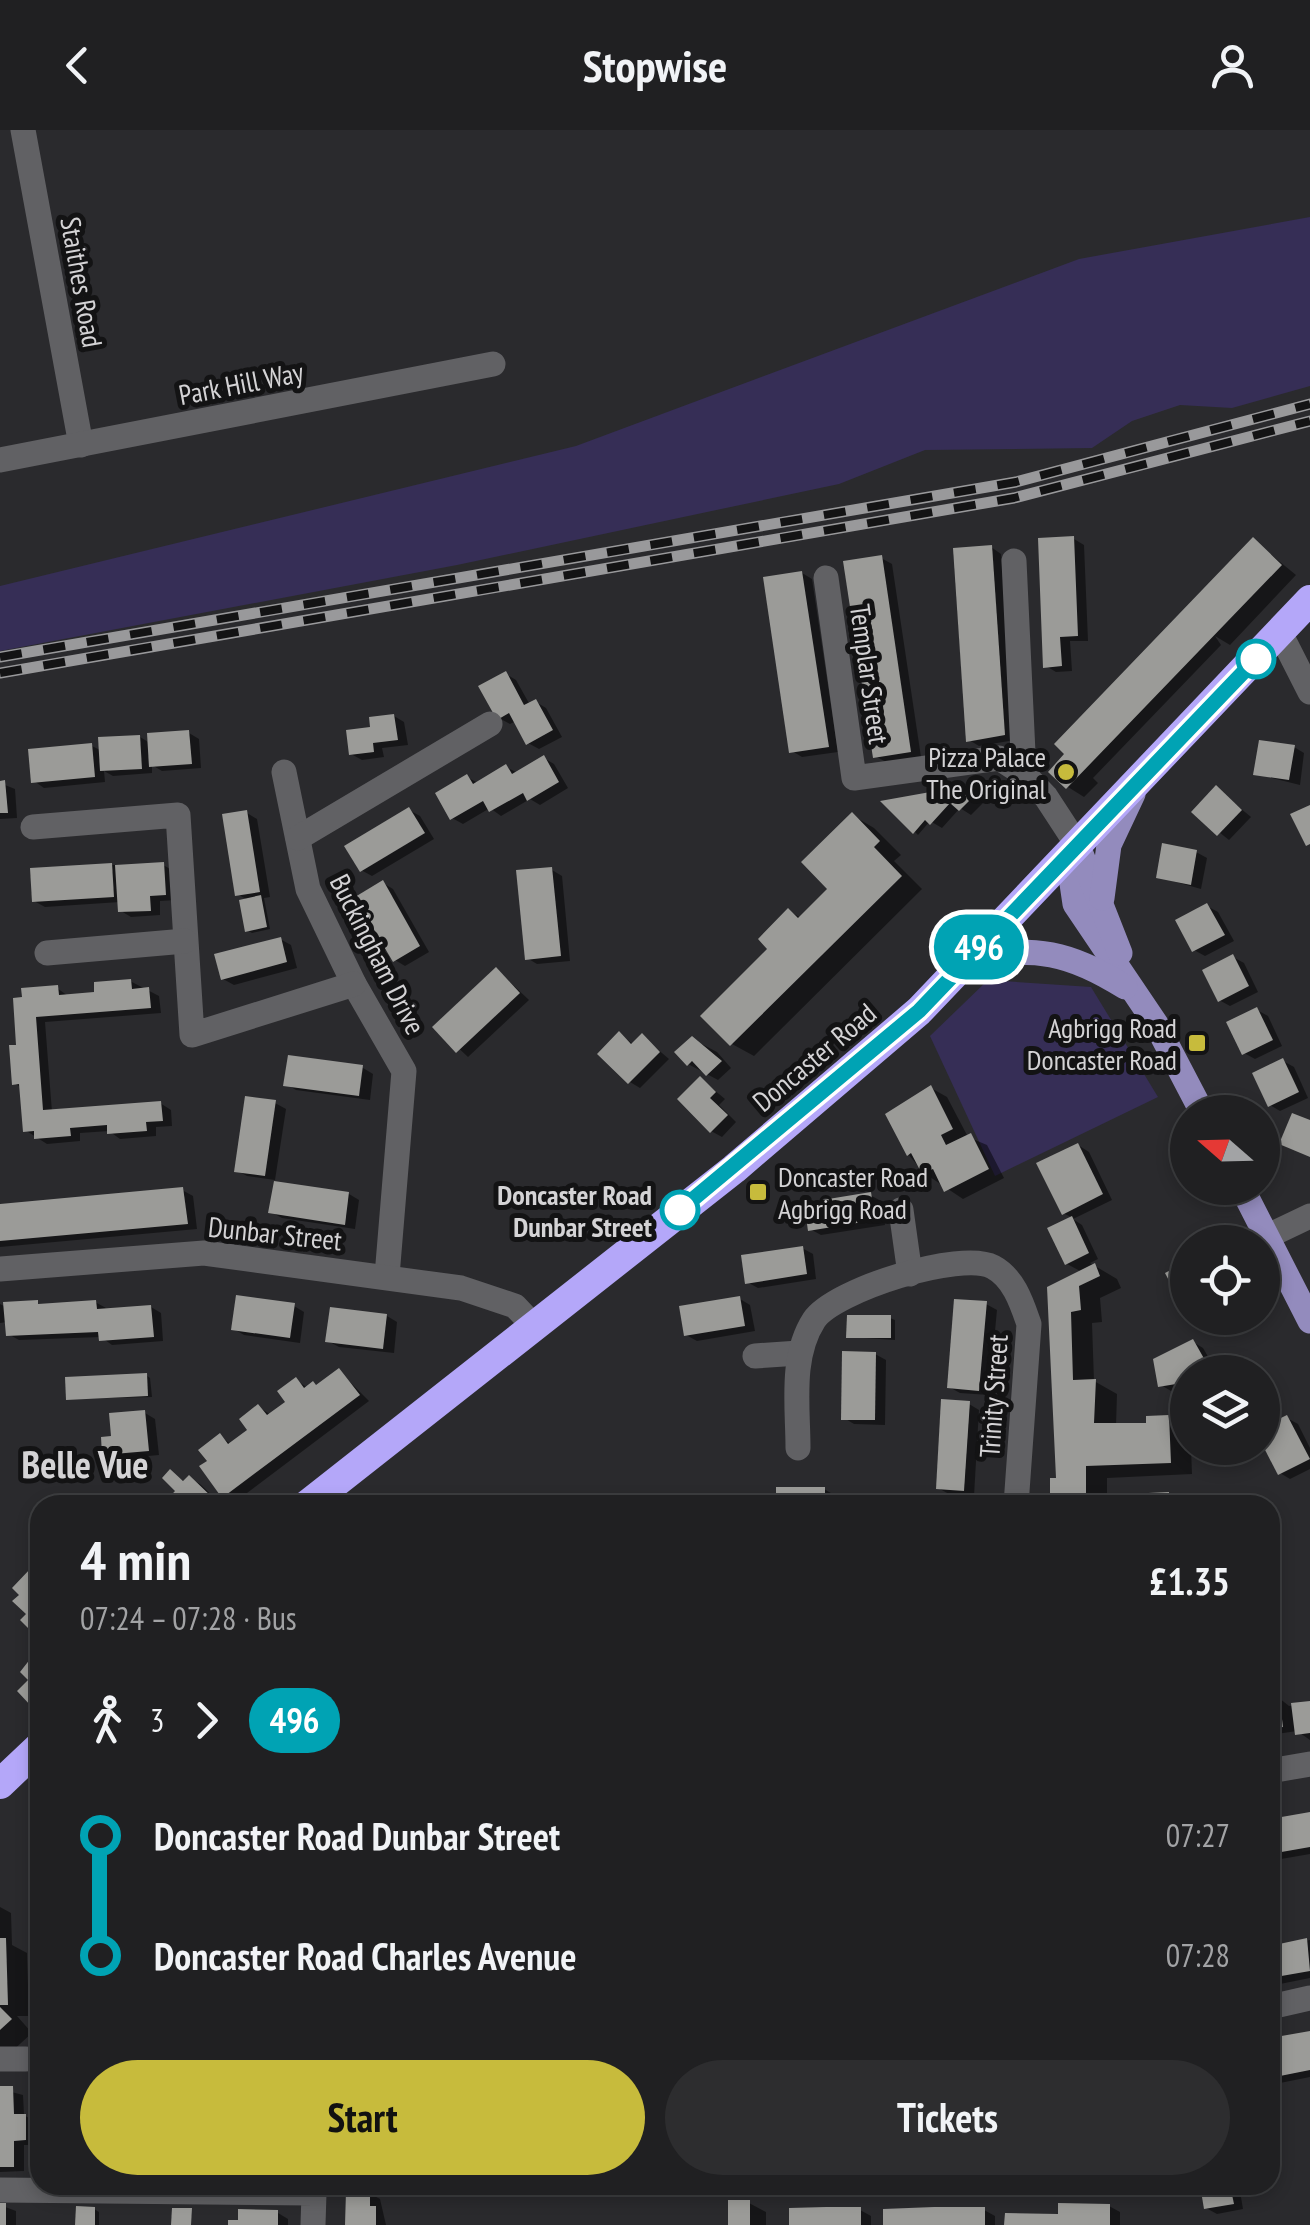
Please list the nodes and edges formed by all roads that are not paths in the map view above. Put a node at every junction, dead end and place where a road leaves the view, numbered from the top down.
1 (23, 130) edge
2 (492, 364) dead end
3 (81, 444) junction
4 (0, 460) edge
5 (1014, 561) dead end
6 (826, 578) dead end
7 (1310, 600) edge
8 (1280, 634) junction
9 (1310, 692) edge
10 (490, 724) dead end
11 (284, 772) dead end
12 (1024, 774) junction
13 (1140, 781) junction
14 (34, 827) dead end
15 (298, 838) junction
16 (1078, 846) junction
17 (1102, 907) junction
18 (185, 940) junction
19 (47, 953) dead end
20 (971, 955) junction
21 (354, 984) junction
22 (1137, 995) junction
23 (1193, 1095) edge
24 (901, 1210) dead end
25 (1310, 1216) edge
26 (1280, 1230) edge
27 (1280, 1260) edge
28 (0, 1269) edge
29 (910, 1274) junction
30 (387, 1276) junction
31 (1310, 1321) edge
32 (532, 1324) junction
33 (798, 1352) junction
34 (755, 1356) dead end
35 (798, 1448) dead end
36 (319, 1495) edge
37 (1017, 1495) edge
38 (30, 1756) edge
39 (1310, 1764) edge
40 (1280, 1769) edge
41 (0, 1784) edge
42 (1310, 1998) edge
43 (1280, 2004) edge
44 (0, 2190) edge
45 (30, 2190) edge
46 (314, 2195) edge
47 (313, 2225) edge

1 - 3 street, Staithes Road
2 - 3 street, Park Hill Way
3 - 4 street, Park Hill Way
5 - 12 street
6 - 12 street, Templar Street
7 - 8 highway, Doncaster Road
8 - 9 street
8 - 13 highway, Doncaster Road
10 - 15 street
11 - 15 street, Buckingham Drive
12 - 16 street
13 - 16 highway, Doncaster Road
13 - 17 main road
14 - 18 street
15 - 21 street, Buckingham Drive
16 - 17 main road
16 - 20 highway, Doncaster Road
16 - 22 main road
17 - 22 main road
18 - 19 street
18 - 21 street
20 - 22 main road
20 - 32 highway, Doncaster Road
21 - 30 street, Buckingham Drive
22 - 23 main road
24 - 29 street
25 - 26 street
27 - 31 main road
28 - 30 street, Dunbar Street
29 - 33 street, Trinity Street
29 - 37 street, Trinity Street
30 - 32 street, Dunbar Street
32 - 36 highway, Doncaster Road
33 - 34 street
33 - 35 street
38 - 41 highway
39 - 40 street
42 - 43 street
44 - 45 street
46 - 47 street

